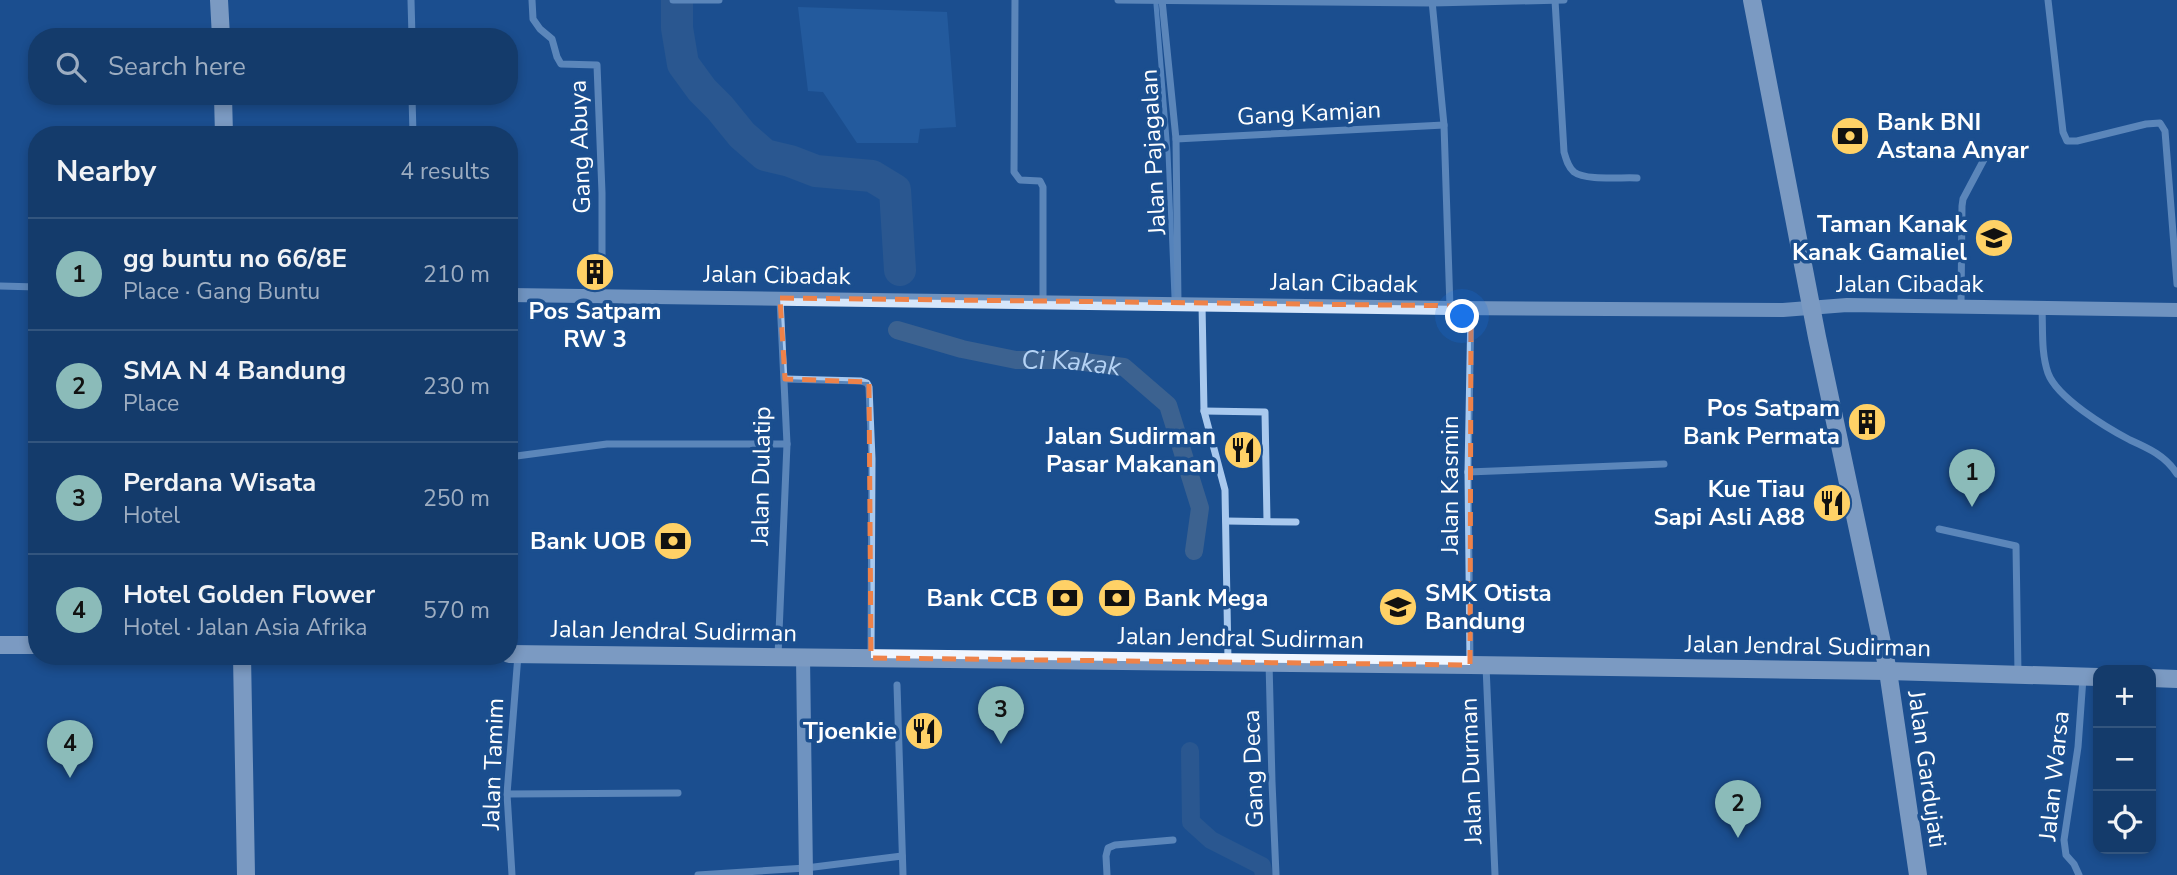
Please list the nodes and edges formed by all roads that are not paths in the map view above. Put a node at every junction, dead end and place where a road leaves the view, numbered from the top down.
1 (219, 0) edge
2 (411, 0) edge
3 (532, 0) edge
4 (673, 0) edge
5 (719, 0) edge
6 (1015, 0) edge
7 (1118, 0) edge
8 (1162, 0) edge
9 (1555, 0) edge
10 (1564, 0) edge
11 (1752, 0) edge
12 (2048, 0) edge
13 (695, 1) edge
14 (1432, 1) edge
15 (221, 28) edge
16 (412, 28) edge
17 (223, 105) edge
18 (412, 105) edge
19 (1444, 125) junction
20 (225, 126) edge
21 (413, 126) edge
22 (1176, 139) junction
23 (1989, 150) dead end
24 (1637, 178) dead end
25 (2177, 284) edge
26 (0, 285) edge
27 (28, 286) edge
28 (518, 295) edge
29 (602, 296) junction
30 (780, 298) junction
31 (1043, 302) junction
32 (1178, 303) junction
33 (1202, 303) junction
34 (1471, 306) junction
35 (1961, 306) junction
36 (1811, 307) junction
37 (1450, 308) junction
38 (2042, 309) junction
39 (2177, 310) edge
40 (785, 379) junction
41 (1204, 411) junction
42 (787, 444) junction
43 (518, 456) edge
44 (1664, 464) dead end
45 (1468, 472) junction
46 (2177, 474) edge
47 (1226, 521) junction
48 (1267, 522) junction
49 (1296, 522) dead end
50 (1939, 529) dead end
51 (0, 645) edge
52 (28, 645) edge
53 (518, 654) edge
54 (778, 656) junction
55 (803, 657) junction
56 (871, 658) junction
57 (1228, 662) junction
58 (1269, 662) junction
59 (242, 665) edge
60 (513, 665) edge
61 (1478, 665) junction
62 (1888, 671) junction
63 (2018, 675) junction
64 (2091, 677) edge
65 (2156, 678) edge
66 (2177, 679) edge
67 (897, 685) dead end
68 (678, 793) dead end
69 (507, 794) junction
70 (1173, 840) dead end
71 (902, 856) junction
72 (806, 871) edge
73 (246, 875) edge
74 (512, 875) edge
75 (698, 875) edge
76 (903, 875) edge
77 (1107, 875) edge
78 (1276, 875) edge
79 (1495, 875) edge
80 (1918, 875) edge
81 (2079, 875) edge

1 - 15 main road
2 - 16 street
3 - 29 street, Gang Abuya
4 - 13 street
5 - 13 street
6 - 31 street
7 - 8 street
8 - 14 street
8 - 22 street, Jalan Pajagalan
9 - 10 street
9 - 14 street
9 - 24 street
11 - 36 main road, Jalan Gardujati
12 - 25 street
14 - 19 street
17 - 20 main road
18 - 21 street
19 - 22 street, Gang Kamjan
19 - 37 street
22 - 32 street, Jalan Pajagalan
23 - 35 street
26 - 27 street
28 - 29 main road, Jalan Cibadak
29 - 30 main road, Jalan Cibadak
30 - 31 main road, Jalan Cibadak
30 - 40 street, Jalan Dulatip
31 - 32 main road, Jalan Cibadak
32 - 33 main road, Jalan Cibadak
33 - 37 main road, Jalan Cibadak
33 - 41 street
34 - 36 main road, Jalan Cibadak
34 - 37 main road, Jalan Cibadak
34 - 45 street, Jalan Kasmin
35 - 36 main road, Jalan Cibadak
35 - 38 main road, Jalan Cibadak
36 - 62 main road, Jalan Gardujati
38 - 39 main road, Jalan Cibadak
38 - 46 street
40 - 42 street, Jalan Dulatip
40 - 56 street
41 - 47 street
41 - 48 street
42 - 43 street
42 - 54 street, Jalan Dulatip
44 - 45 street
45 - 61 street, Jalan Kasmin
47 - 48 street
47 - 57 street
48 - 49 street
50 - 63 street
51 - 52 main road
53 - 54 main road, Jalan Jendral Sudirman
54 - 55 main road, Jalan Jendral Sudirman
55 - 56 main road, Jalan Jendral Sudirman
55 - 72 main road
56 - 57 main road, Jalan Jendral Sudirman
57 - 58 main road, Jalan Jendral Sudirman
58 - 61 main road, Jalan Jendral Sudirman
58 - 78 street, Gang Deca
59 - 73 main road
60 - 69 street, Jalan Tamim
61 - 62 main road, Jalan Jendral Sudirman
61 - 79 street, Jalan Durman
62 - 63 main road, Jalan Jendral Sudirman
62 - 80 main road, Jalan Gardujati
63 - 64 main road, Jalan Jendral Sudirman
64 - 81 street, Jalan Warsa
65 - 66 main road
67 - 71 street
68 - 69 street
69 - 74 street, Jalan Tamim
70 - 77 street
71 - 72 street
71 - 76 street
72 - 75 street

